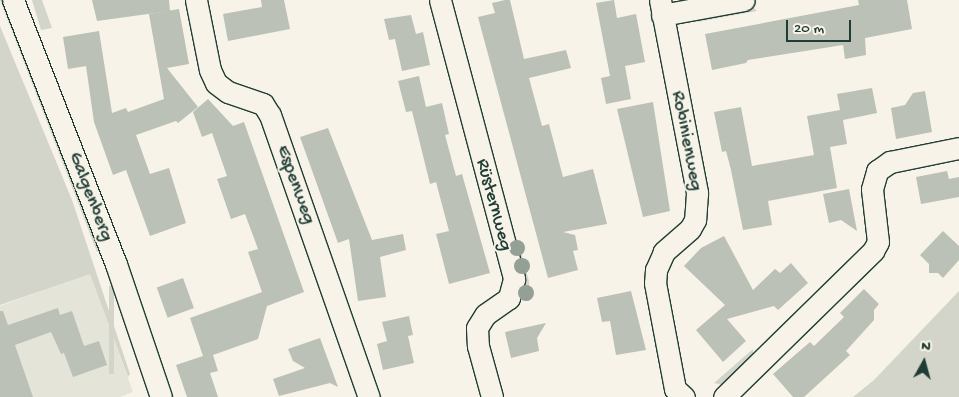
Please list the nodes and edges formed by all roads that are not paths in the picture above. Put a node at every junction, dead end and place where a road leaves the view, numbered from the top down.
1 (13, 0) edge
2 (196, 0) edge
3 (440, 0) edge
4 (744, 0) edge
5 (661, 8) edge
6 (959, 148) edge
7 (162, 397) edge
8 (369, 397) edge
9 (492, 397) edge
10 (684, 397) edge
11 (724, 397) edge

1 - 7 street, Galgenberg
2 - 8 street, Espenweg
3 - 9 street, Rüsternweg
4 - 5 street, Robinienweg
5 - 10 street, Robinienweg
6 - 11 street

